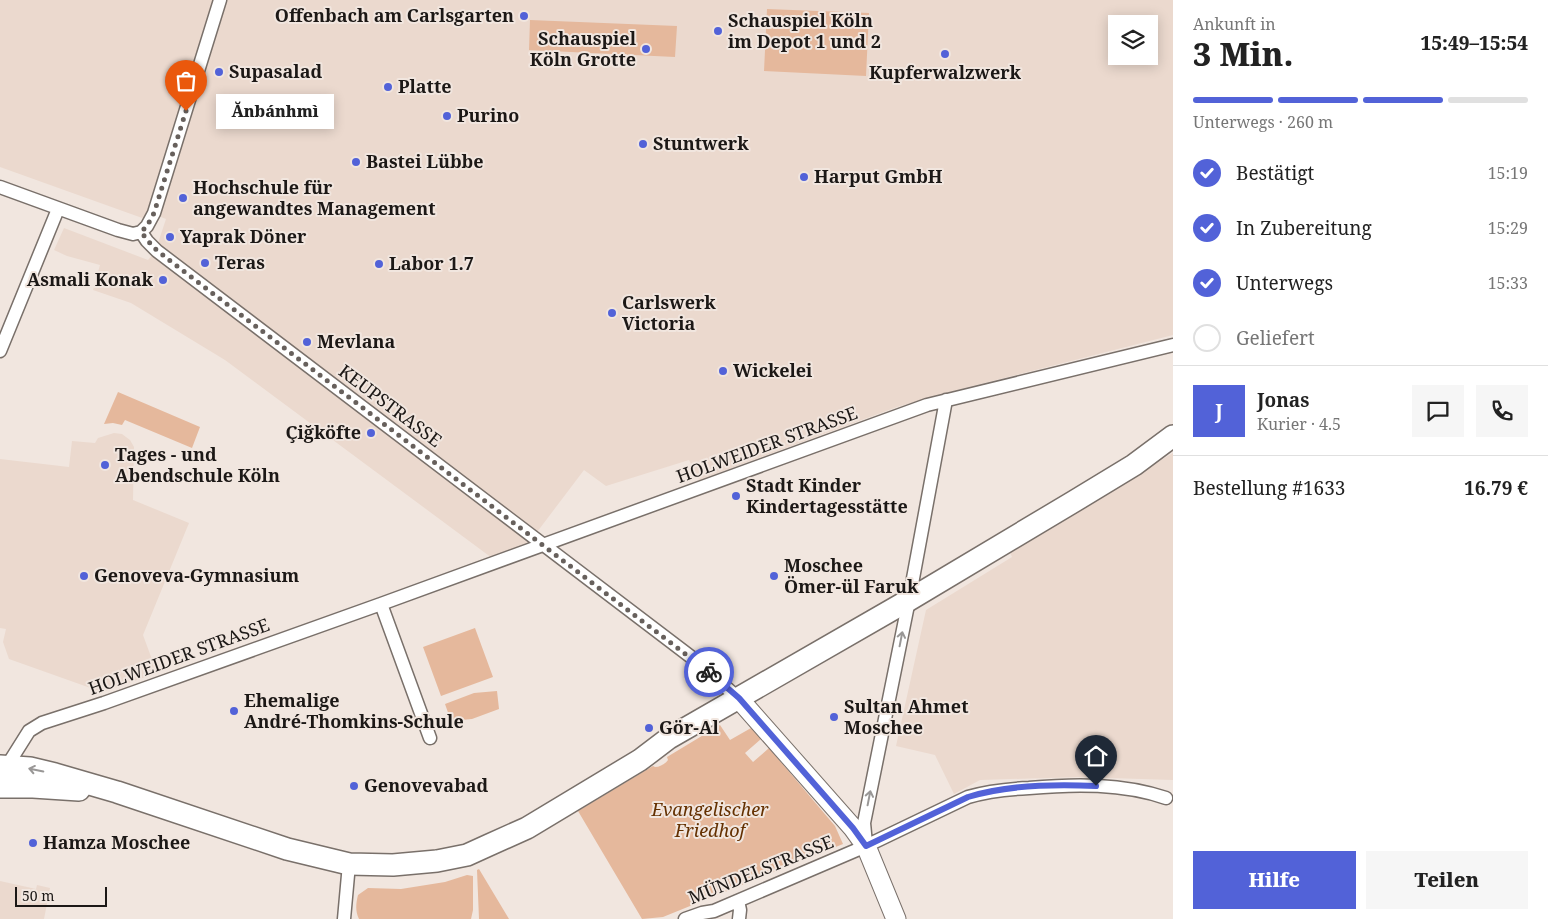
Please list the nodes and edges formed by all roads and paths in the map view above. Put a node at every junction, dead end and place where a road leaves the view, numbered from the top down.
1 (220, 0) edge
2 (0, 187) edge
3 (58, 208) junction
4 (141, 232) junction
5 (1173, 345) edge
6 (0, 351) edge
7 (946, 400) junction
8 (1173, 436) edge
9 (544, 545) junction
10 (909, 600) junction
11 (381, 604) junction
12 (739, 698) junction
13 (430, 738) dead end
14 (3, 766) edge
15 (0, 787) edge
16 (117, 792) junction
17 (1166, 798) dead end
18 (866, 846) junction
19 (349, 864) junction
20 (738, 901) junction
21 (344, 919) edge
22 (685, 919) edge
23 (739, 919) edge
24 (896, 919) edge

1 - 4 street
2 - 3 street
3 - 4 street
3 - 6 street
4 - 9 street, KEUPSTRASSE
5 - 7 street, HOLWEIDER STRASSE
7 - 9 street, HOLWEIDER STRASSE
7 - 10 street
8 - 10 main road
9 - 11 street, HOLWEIDER STRASSE
9 - 12 street, KEUPSTRASSE
10 - 12 main road
18 -> 10 street
11 - 13 street
11 - 14 street, HOLWEIDER STRASSE
12 - 18 street
12 - 19 main road
16 -> 14 main road
15 - 16 main road
16 - 19 main road
17 - 18 street, MÜNDELSTRASSE
18 - 20 street, MÜNDELSTRASSE
18 - 24 street
19 - 21 street
20 - 22 street, MÜNDELSTRASSE
20 - 23 street

